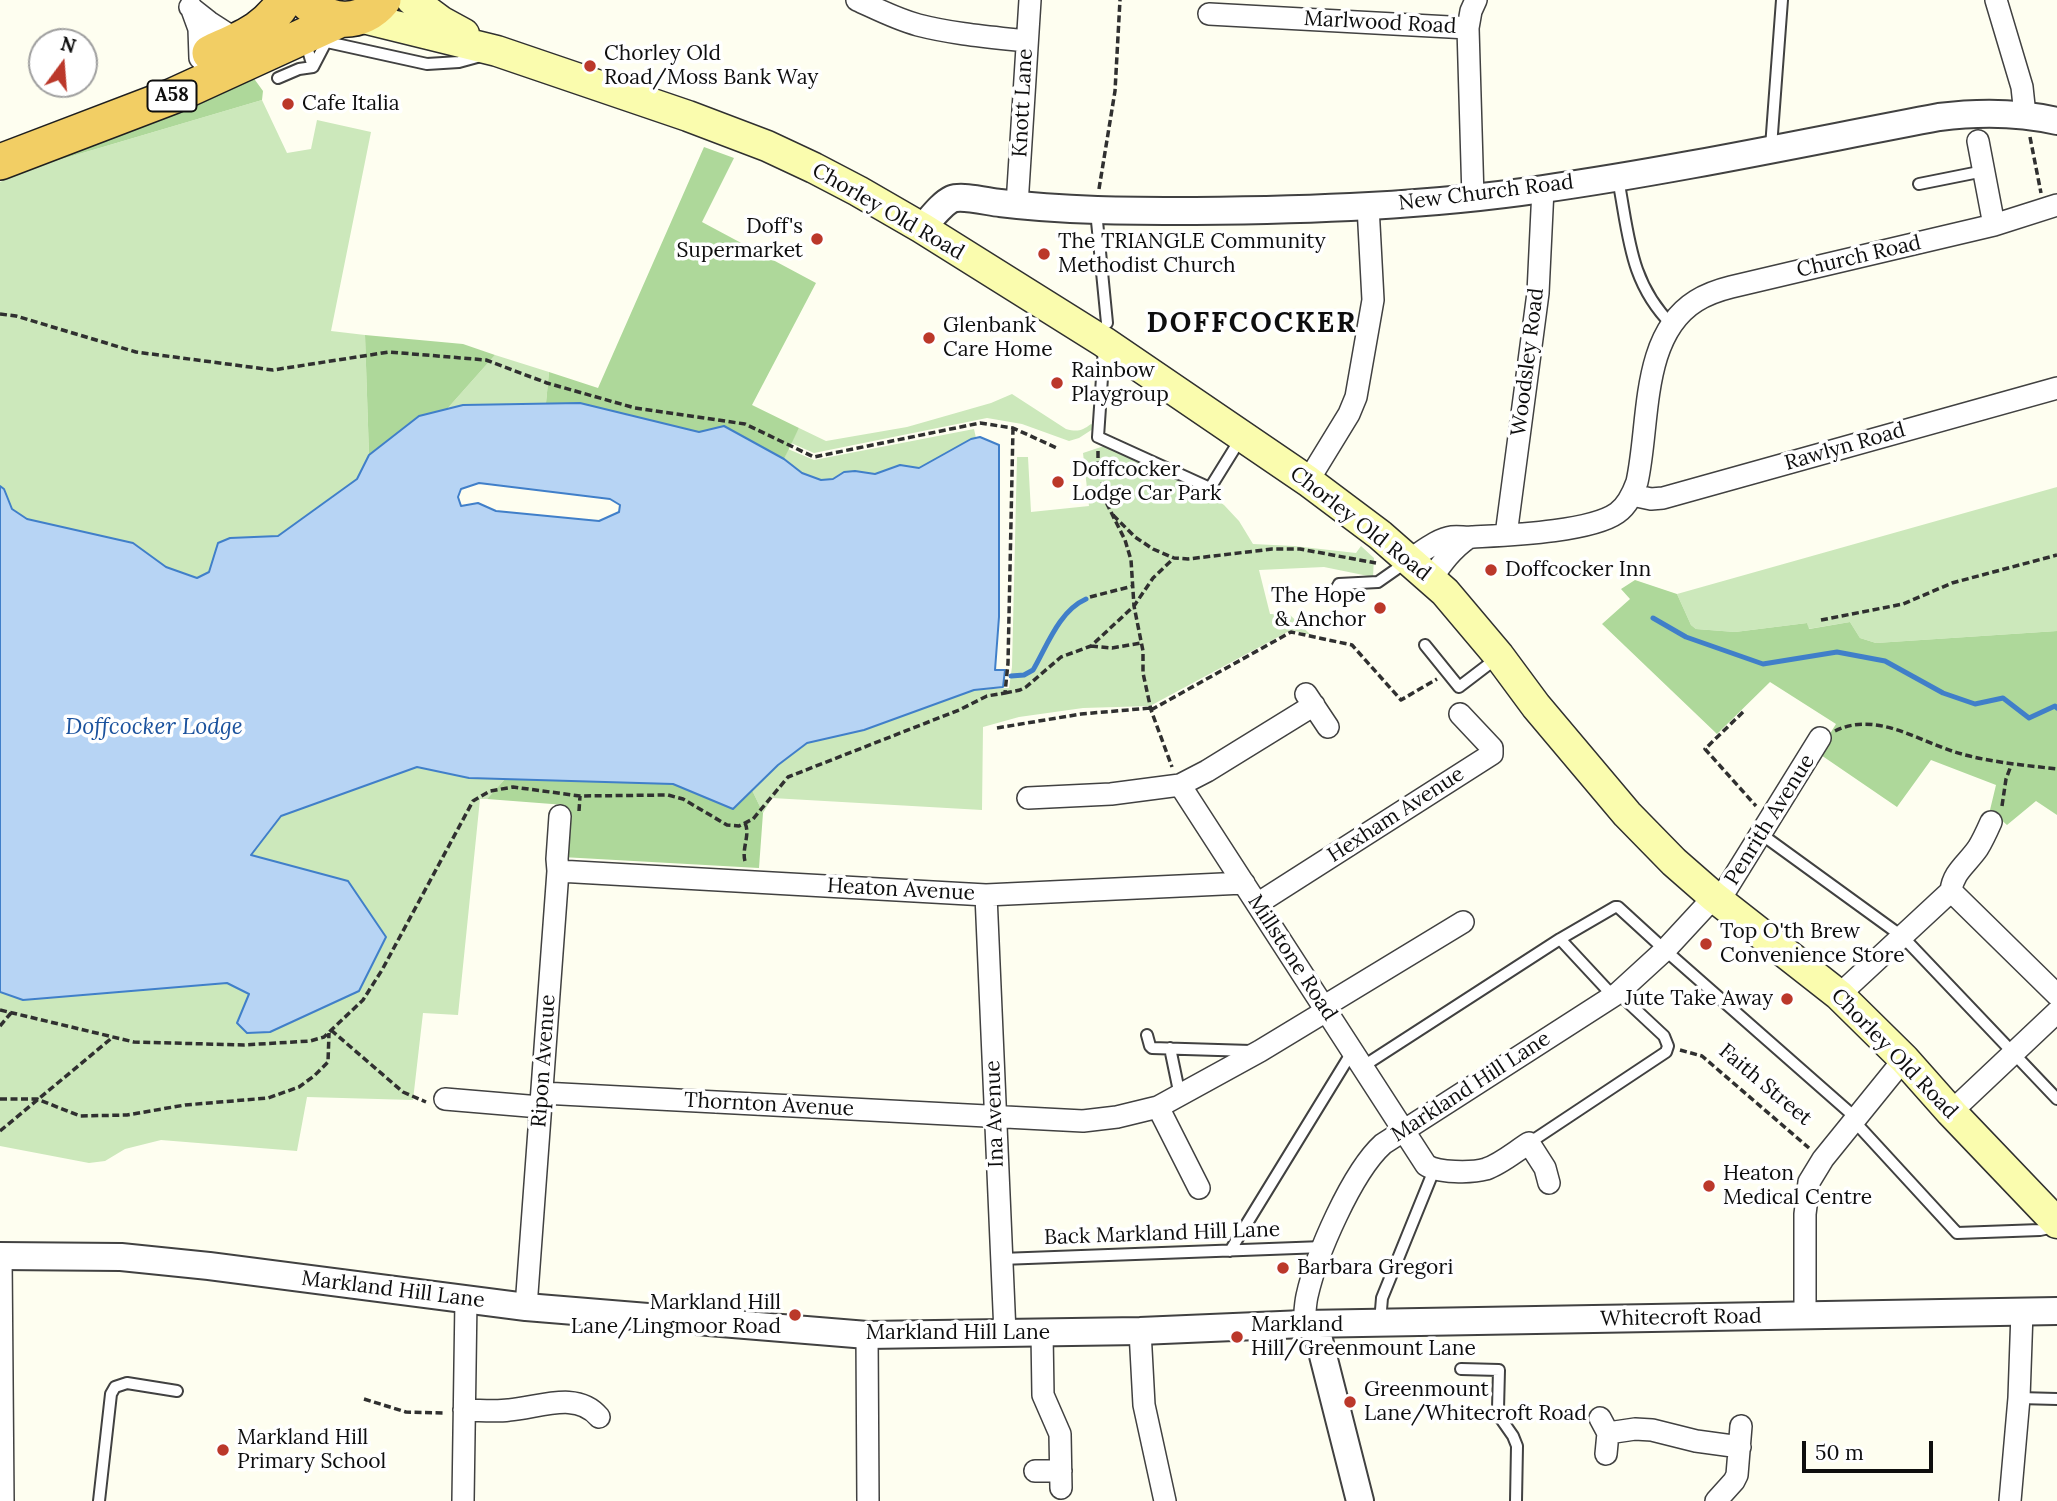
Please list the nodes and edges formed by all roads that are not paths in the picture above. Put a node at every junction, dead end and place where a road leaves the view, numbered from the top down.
1 (285, 0) edge
2 (305, 0) edge
3 (412, 0) edge
4 (857, 0) edge
5 (1030, 0) edge
6 (1476, 0) edge
7 (1782, 0) edge
8 (1996, 0) edge
9 (187, 4) edge
10 (1207, 16) edge
11 (1468, 28) junction
12 (337, 30) edge
13 (237, 40) junction
14 (1026, 41) junction
15 (497, 51) junction
16 (210, 66) junction
17 (278, 78) dead end
18 (2057, 121) edge
19 (2027, 126) junction
20 (0, 141) edge
21 (1979, 141) dead end
22 (1771, 149) junction
23 (0, 162) edge
24 (1984, 171) junction
25 (1618, 176) junction
26 (1919, 184) dead end
27 (1543, 189) junction
28 (1473, 198) junction
29 (1017, 205) junction
30 (1368, 206) junction
31 (2050, 207) edge
32 (1096, 211) junction
33 (1994, 225) junction
34 (922, 228) junction
35 (1672, 325) junction
36 (1106, 332) junction
37 (2057, 388) edge
38 (1242, 436) junction
39 (1308, 481) junction
40 (1632, 495) junction
41 (1506, 535) junction
42 (1468, 538) junction
43 (1409, 560) junction
44 (1431, 579) junction
45 (1333, 595) dead end
46 (1425, 645) dead end
47 (1499, 656) junction
48 (1460, 714) dead end
49 (1328, 727) dead end
50 (1820, 738) road end
51 (1180, 785) junction
52 (1028, 798) dead end
53 (560, 816) dead end
54 (1991, 822) road end
55 (1765, 827) junction
56 (558, 871) junction
57 (1244, 883) junction
58 (1951, 891) junction
59 (986, 895) junction
60 (1716, 899) junction
61 (1257, 904) junction
62 (1463, 922) dead end
63 (1903, 937) junction
64 (1560, 939) junction
65 (1665, 950) junction
66 (1615, 994) junction
67 (1839, 995) junction
68 (2057, 995) edge
69 (1324, 1009) junction
70 (2057, 1012) edge
71 (1147, 1035) dead end
72 (1170, 1048) junction
73 (1260, 1051) junction
74 (2014, 1053) junction
75 (1904, 1059) junction
76 (1357, 1060) junction
77 (1180, 1096) junction
78 (445, 1099) road end
79 (541, 1100) junction
80 (2057, 1100) edge
81 (1158, 1107) junction
82 (1951, 1112) junction
83 (996, 1118) junction
84 (1855, 1120) junction
85 (1403, 1131) junction
86 (1529, 1143) junction
87 (1434, 1170) junction
88 (1549, 1183) dead end
89 (1199, 1188) dead end
90 (2057, 1225) edge
91 (1323, 1247) junction
92 (1230, 1251) junction
93 (0, 1256) edge
94 (1001, 1259) junction
95 (466, 1299) junction
96 (526, 1307) junction
97 (2057, 1311) edge
98 (2022, 1312) junction
99 (1805, 1316) junction
100 (1380, 1322) junction
101 (1310, 1324) junction
102 (1140, 1331) junction
103 (1004, 1333) junction
104 (1042, 1333) junction
105 (867, 1335) junction
106 (1, 1347) edge
107 (1461, 1369) dead end
108 (177, 1391) dead end
109 (2019, 1398) junction
110 (2057, 1399) edge
111 (456, 1412) junction
112 (599, 1417) dead end
113 (1605, 1435) dead end
114 (1035, 1471) dead end
115 (3, 1501) edge
116 (99, 1501) edge
117 (463, 1501) edge
118 (868, 1501) edge
119 (1165, 1501) edge
120 (1360, 1501) edge
121 (1516, 1501) edge
122 (1716, 1501) edge
123 (2010, 1501) edge

1 - 13 highway, A58
2 - 12 highway, Chorley Old Road
3 - 15 main road, Chorley Old Road
4 - 14 street
5 - 14 street, Knott Lane
6 - 11 street
7 - 22 lane
8 - 19 street
9 - 13 street
9 - 16 street
10 - 11 street, Marlwood Road
11 - 28 street
12 - 15 main road, Chorley Old Road
12 - 15 lane, Chorley Old Road
12 - 16 highway, A58
12 - 17 lane
13 - 16 highway, A58
14 - 29 street, Knott Lane
15 - 34 main road, Chorley Old Road
16 - 20 highway, A58
16 - 23 highway, A58
18 - 19 street, New Church Road
19 - 22 street, New Church Road
21 - 24 street
22 - 25 street, New Church Road
24 - 26 lane
24 - 33 street
25 - 27 street, New Church Road
25 - 35 lane
27 - 28 street, New Church Road
27 - 41 street, Woodsley Road
28 - 30 street, New Church Road
29 - 32 street, New Church Road
29 - 34 street, New Church Road
30 - 32 street, New Church Road
30 - 39 street
31 - 33 street, Church Road
32 - 36 lane
33 - 35 street, Church Road
34 - 36 main road, Chorley Old Road
35 - 40 street, Church Road
36 - 38 main road, Chorley Old Road
36 - 38 lane
37 - 40 street, Rawlyn Road
38 - 39 main road, Chorley Old Road
39 - 43 main road, Chorley Old Road
40 - 41 street
41 - 42 street
42 - 43 street
42 - 44 street
43 - 44 main road, Chorley Old Road
43 - 45 lane
44 - 47 main road, Chorley Old Road
46 - 47 lane
47 - 60 main road, Chorley Old Road
48 - 61 street, Hexham Avenue
49 - 51 street
50 - 55 street, Penrith Avenue
51 - 52 street
51 - 57 street, Millstone Road
53 - 56 street, Ripon Avenue
54 - 58 street
55 - 60 street, Penrith Avenue
55 - 63 lane
56 - 59 street, Heaton Avenue
56 - 79 street, Ripon Avenue
57 - 59 street, Heaton Avenue
57 - 61 street, Millstone Road
58 - 63 street
58 - 68 street
59 - 83 street, Ina Avenue
60 - 65 street, Markland Hill Lane
60 - 67 main road, Chorley Old Road
61 - 69 street, Millstone Road
62 - 69 street, Thornton Avenue
63 - 67 street
63 - 74 lane
64 - 65 lane
64 - 66 lane
64 - 76 lane
65 - 66 street, Markland Hill Lane
65 - 84 lane
66 - 85 street, Markland Hill Lane
66 - 86 lane
67 - 75 main road, Chorley Old Road
69 - 73 street, Thornton Avenue
69 - 76 street, Millstone Road
70 - 74 street
71 - 72 lane
72 - 73 lane
72 - 77 lane
73 - 77 street, Thornton Avenue
74 - 80 lane
74 - 82 street
75 - 82 main road, Chorley Old Road
75 - 84 street
76 - 85 street, Millstone Road
76 - 92 lane
77 - 81 street, Thornton Avenue
78 - 79 street, Thornton Avenue
79 - 83 street, Thornton Avenue
79 - 96 street, Ripon Avenue
81 - 83 street, Thornton Avenue
81 - 89 street
82 - 90 main road, Chorley Old Road
83 - 94 street, Ina Avenue
84 - 90 lane
84 - 99 street
85 - 87 street, Millstone Road
85 - 91 street, Markland Hill Lane
86 - 87 street
86 - 88 street
87 - 100 lane
91 - 92 lane, Back Markland Hill Lane
91 - 101 street, Markland Hill Lane
92 - 94 lane, Back Markland Hill Lane
93 - 95 street, Markland Hill Lane
93 - 106 street
94 - 103 street, Ina Avenue
95 - 96 street, Markland Hill Lane
95 - 111 street
96 - 105 street, Markland Hill Lane
97 - 98 street, Whitecroft Road
98 - 99 street, Whitecroft Road
98 - 109 street
99 - 100 street, Whitecroft Road
100 - 101 street, Whitecroft Road
101 - 102 street, Markland Hill Lane
101 - 120 street
102 - 104 street, Markland Hill Lane
102 - 119 street
103 - 104 street, Markland Hill Lane
103 - 105 street, Markland Hill Lane
104 - 114 street
105 - 118 street
106 - 115 street
107 - 121 lane
108 - 116 lane
109 - 110 lane
109 - 123 street
111 - 112 street
111 - 117 street
113 - 122 street

